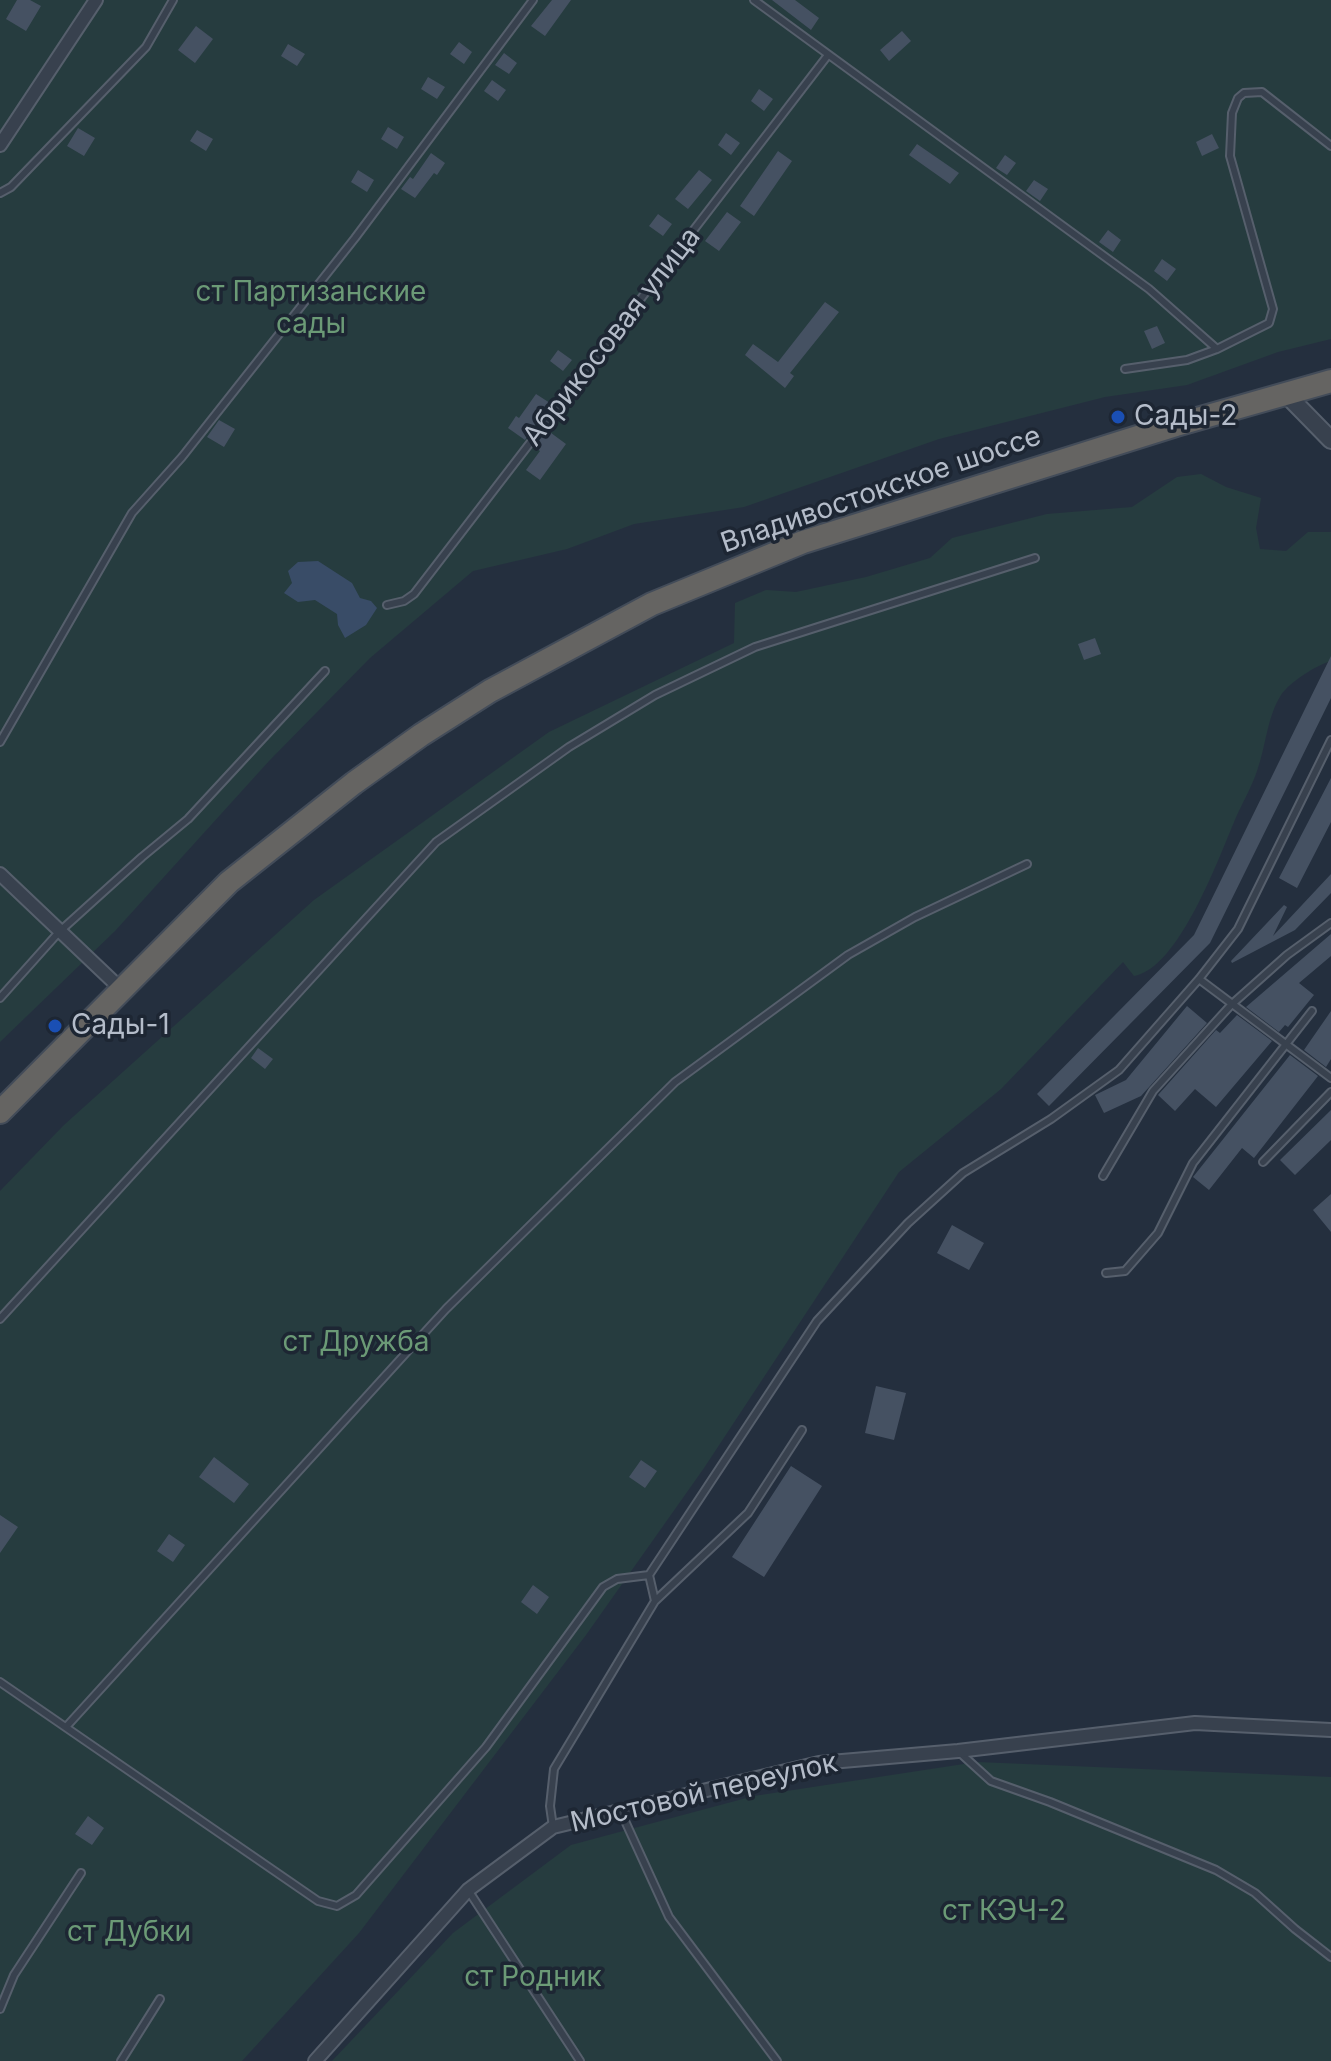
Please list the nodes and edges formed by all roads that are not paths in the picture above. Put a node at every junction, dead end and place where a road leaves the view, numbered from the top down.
1 (96, 0) edge
2 (173, 0) edge
3 (533, 0) edge
4 (754, 0) edge
5 (828, 55) junction
6 (0, 145) edge
7 (1331, 146) edge
8 (0, 193) edge
9 (1217, 349) junction
10 (1125, 369) dead end
11 (1331, 381) edge
12 (1287, 395) junction
13 (1331, 440) edge
14 (1035, 558) dead end
15 (387, 605) dead end
16 (325, 671) dead end
17 (1331, 740) edge
18 (0, 742) edge
19 (1027, 864) dead end
20 (0, 874) edge
21 (1331, 923) edge
22 (59, 932) junction
23 (1199, 979) junction
24 (121, 989) junction
25 (0, 998) edge
26 (1231, 1005) junction
27 (1312, 1011) dead end
28 (1287, 1044) junction
29 (1331, 1078) edge
30 (1331, 1092) edge
31 (0, 1112) edge
32 (1263, 1162) dead end
33 (1103, 1176) dead end
34 (1106, 1273) dead end
35 (0, 1319) edge
36 (802, 1430) dead end
37 (649, 1575) junction
38 (655, 1601) junction
39 (0, 1682) edge
40 (66, 1727) junction
41 (1331, 1730) edge
42 (958, 1751) junction
43 (620, 1810) junction
44 (553, 1827) junction
45 (81, 1873) dead end
46 (468, 1890) junction
47 (1331, 1957) edge
48 (160, 1999) dead end
49 (0, 2009) edge
50 (121, 2061) edge
51 (315, 2061) edge
52 (580, 2061) edge
53 (777, 2061) edge

1 - 6 street
2 - 8 lane
3 - 18 lane
4 - 5 lane
5 - 9 lane
5 - 15 lane, Абрикосовая улица
7 - 9 lane
9 - 10 lane
11 - 12 highway, Владивостокское шоссе
12 - 13 street
12 - 24 highway, Владивостокское шоссе
14 - 35 lane
16 - 22 lane
17 - 23 lane
19 - 40 lane
20 - 22 street
21 - 26 lane
22 - 24 street
22 - 25 lane
23 - 26 lane
23 - 37 lane
24 - 31 highway, Владивостокское шоссе
26 - 28 lane
26 - 33 lane
27 - 28 lane
28 - 29 lane
28 - 34 lane
30 - 32 lane
36 - 38 lane
37 - 38 lane
37 - 40 lane
38 - 44 lane
39 - 40 lane
41 - 42 street, Мостовой переулок
42 - 43 street, Мостовой переулок
42 - 47 lane
43 - 44 street, Мостовой переулок
43 - 53 lane
44 - 46 street, Мостовой переулок
45 - 49 lane
46 - 51 street, Мостовой переулок
46 - 52 lane
48 - 50 lane

